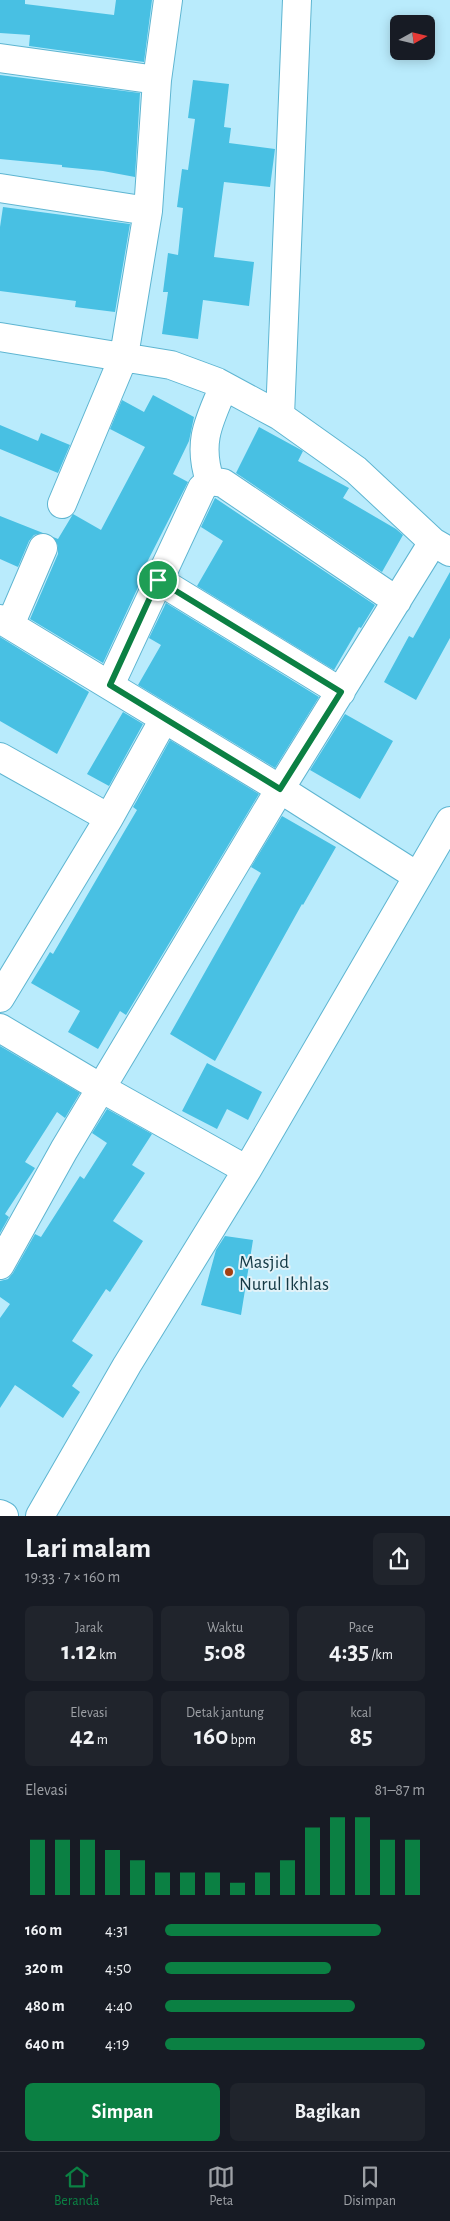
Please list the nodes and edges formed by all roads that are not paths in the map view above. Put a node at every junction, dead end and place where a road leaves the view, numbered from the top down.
1 (168, 0) edge
2 (297, 0) edge
3 (0, 58) edge
4 (158, 80) junction
5 (0, 188) edge
6 (148, 211) junction
7 (0, 337) edge
8 (124, 356) junction
9 (224, 386) junction
10 (280, 416) junction
11 (210, 481) junction
12 (62, 504) dead end
13 (441, 547) edge
14 (43, 548) dead end
15 (158, 580) junction
16 (397, 601) junction
17 (5, 622) edge
18 (110, 685) junction
19 (341, 692) junction
20 (164, 719) junction
21 (0, 757) edge
22 (280, 789) junction
23 (109, 818) junction
24 (450, 821) edge
25 (417, 876) junction
26 (0, 998) edge
27 (0, 1028) edge
28 (101, 1088) junction
29 (247, 1170) junction
30 (0, 1265) edge
31 (0, 1514) edge
32 (4, 1516) edge
33 (40, 1516) edge

1 - 4 street
2 - 10 street
3 - 4 street
4 - 6 street
5 - 6 street
6 - 8 street
7 - 8 street
8 - 9 street
8 - 12 street
9 - 10 street
9 - 11 street
10 - 13 street
11 - 15 street
11 - 16 street
13 - 16 street
14 - 17 street
15 - 18 street
15 - 19 street
16 - 19 street
17 - 18 street
18 - 20 street
19 - 22 street
20 - 22 street
20 - 23 street
21 - 23 street
22 - 25 street
22 - 28 street
23 - 26 street
24 - 25 street
25 - 29 street
27 - 28 street
28 - 29 street
28 - 30 street
29 - 33 street
31 - 32 street

